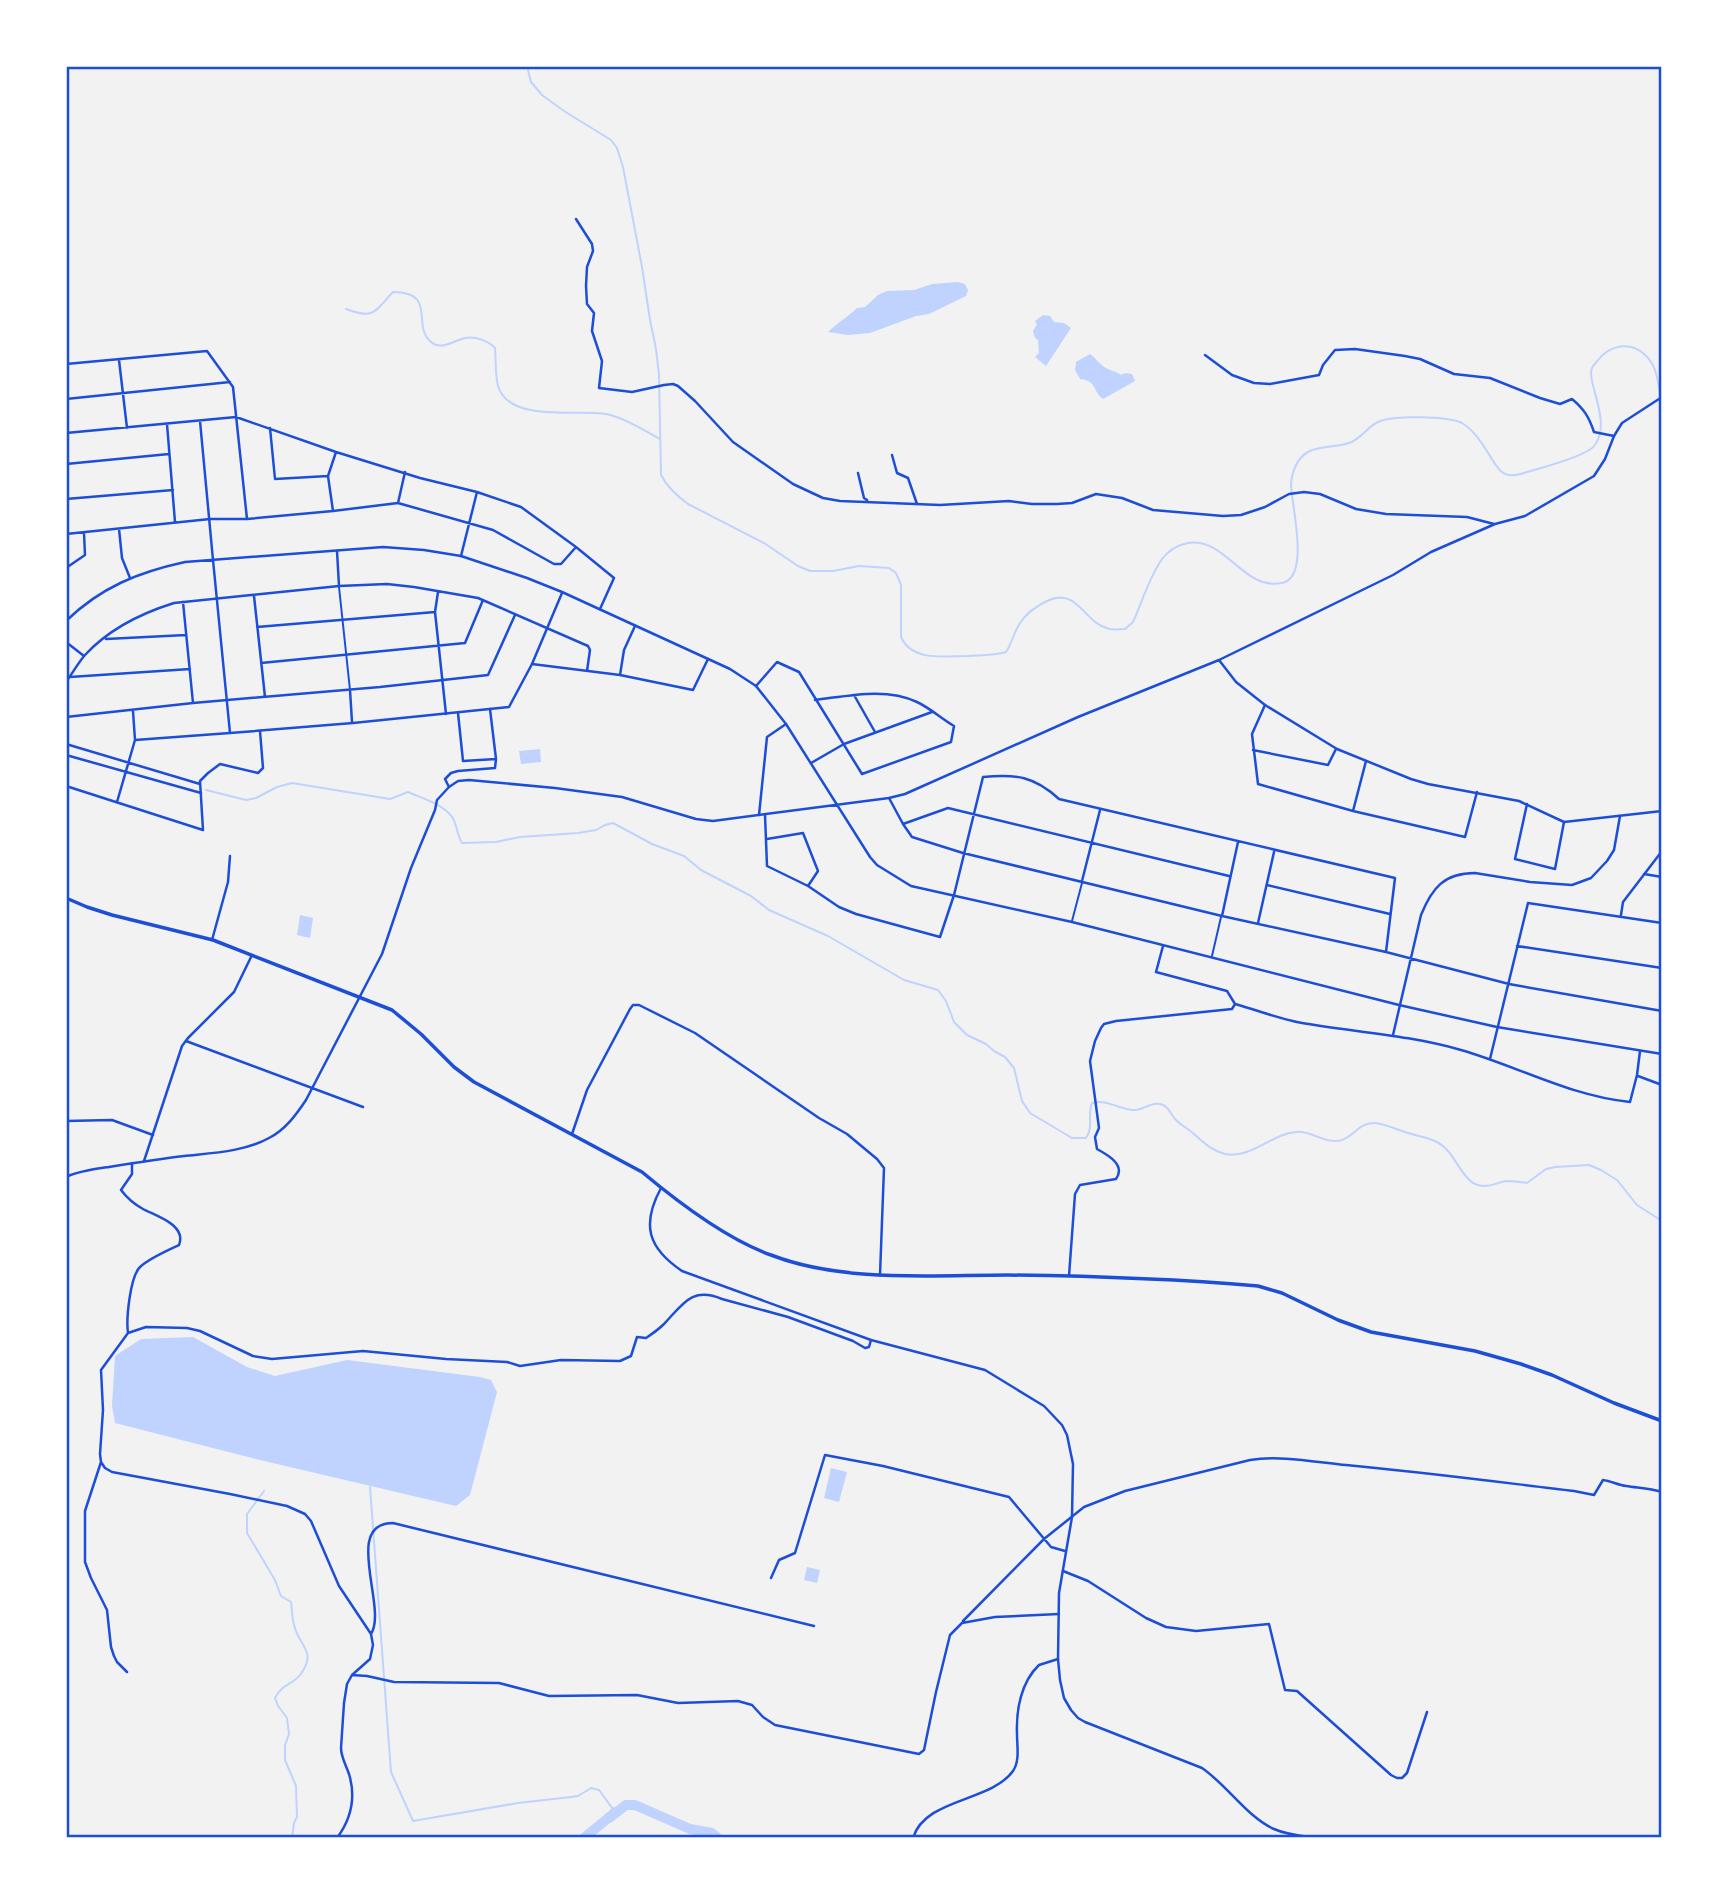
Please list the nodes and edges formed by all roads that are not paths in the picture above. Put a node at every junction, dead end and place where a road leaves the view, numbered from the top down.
1 (576, 219) dead end
2 (1205, 355) dead end
3 (119, 360) junction
4 (66, 364) edge
5 (230, 382) junction
6 (122, 393) junction
7 (1660, 398) edge
8 (66, 399) edge
9 (236, 417) junction
10 (200, 421) junction
11 (167, 424) junction
12 (127, 428) junction
13 (270, 428) junction
14 (66, 433) edge
15 (1614, 436) junction
16 (336, 452) junction
17 (169, 454) junction
18 (892, 454) dead end
19 (66, 464) edge
20 (405, 472) junction
21 (858, 473) dead end
22 (328, 476) junction
23 (173, 490) junction
24 (477, 492) junction
25 (66, 499) edge
26 (874, 502) junction
27 (398, 503) junction
28 (917, 504) junction
29 (333, 511) junction
30 (211, 519) junction
31 (247, 519) junction
32 (175, 523) junction
33 (470, 523) junction
34 (1495, 524) junction
35 (119, 529) junction
36 (84, 533) junction
37 (66, 534) edge
38 (576, 547) junction
39 (337, 550) junction
40 (461, 556) junction
41 (213, 560) junction
42 (66, 568) edge
43 (130, 578) junction
44 (339, 586) junction
45 (439, 591) junction
46 (562, 592) junction
47 (254, 595) junction
48 (217, 598) junction
49 (483, 600) junction
50 (183, 601) junction
51 (600, 609) junction
52 (435, 612) junction
53 (515, 615) junction
54 (66, 621) edge
55 (343, 621) junction
56 (635, 626) junction
57 (257, 627) junction
58 (547, 629) junction
59 (186, 635) junction
60 (104, 640) junction
61 (66, 642) edge
62 (439, 646) junction
63 (346, 655) junction
64 (84, 656) junction
65 (708, 659) junction
66 (1219, 660) junction
67 (261, 663) junction
68 (532, 664) junction
69 (190, 669) junction
70 (587, 671) junction
71 (620, 675) junction
72 (70, 677) junction
73 (442, 680) junction
74 (66, 682) edge
75 (756, 686) junction
76 (350, 690) junction
77 (855, 695) junction
78 (265, 697) junction
79 (815, 700) junction
80 (226, 701) junction
81 (193, 703) junction
82 (1265, 705) junction
83 (490, 709) junction
84 (133, 711) junction
85 (932, 712) junction
86 (458, 713) junction
87 (446, 714) junction
88 (66, 716) edge
89 (353, 723) junction
90 (786, 724) junction
91 (260, 731) junction
92 (230, 733) junction
93 (876, 733) junction
94 (135, 740) junction
95 (66, 744) edge
96 (844, 744) junction
97 (1337, 749) junction
98 (89, 750) junction
99 (1252, 750) junction
100 (66, 755) edge
101 (496, 759) junction
102 (87, 760) junction
103 (1366, 761) junction
104 (129, 762) junction
105 (810, 763) junction
106 (127, 771) junction
107 (168, 774) junction
108 (165, 782) junction
109 (201, 784) junction
110 (66, 786) edge
111 (449, 787) junction
112 (1477, 792) junction
113 (201, 793) junction
114 (889, 798) junction
115 (117, 802) junction
116 (835, 804) junction
117 (1527, 804) junction
118 (1100, 809) junction
119 (1353, 811) junction
120 (1661, 811) edge
121 (765, 814) junction
122 (972, 815) junction
123 (759, 816) junction
124 (1620, 816) junction
125 (1564, 822) junction
126 (903, 824) junction
127 (767, 839) junction
128 (1238, 842) junction
129 (1093, 843) junction
130 (1274, 851) junction
131 (1661, 851) edge
132 (963, 853) junction
133 (230, 856) dead end
134 (1644, 874) junction
135 (1229, 876) junction
136 (1661, 877) edge
137 (1082, 881) junction
138 (1267, 885) junction
139 (808, 886) junction
140 (954, 895) junction
141 (66, 898) edge
142 (1390, 914) junction
143 (1222, 916) junction
144 (1621, 916) junction
145 (1072, 922) junction
146 (1258, 923) junction
147 (1661, 923) edge
148 (212, 940) junction
149 (1163, 946) junction
150 (1517, 946) junction
151 (1386, 952) junction
152 (252, 955) junction
153 (1211, 957) junction
154 (1410, 958) junction
155 (1661, 968) edge
156 (1509, 984) junction
157 (361, 997) junction
158 (1235, 1003) junction
159 (1399, 1005) junction
160 (1661, 1011) edge
161 (1497, 1027) junction
162 (1393, 1035) junction
163 (185, 1041) junction
164 (1640, 1051) junction
165 (1661, 1054) edge
166 (1490, 1059) junction
167 (1637, 1075) junction
168 (1661, 1085) edge
169 (313, 1089) junction
170 (363, 1107) dead end
171 (66, 1121) edge
172 (572, 1134) junction
173 (153, 1135) junction
174 (144, 1161) junction
175 (132, 1163) junction
176 (66, 1177) edge
177 (661, 1188) junction
178 (880, 1275) junction
179 (1069, 1276) junction
180 (128, 1333) junction
181 (871, 1339) junction
182 (1661, 1421) edge
183 (101, 1462) junction
184 (1661, 1492) edge
185 (1072, 1517) junction
186 (1044, 1539) junction
187 (1065, 1551) junction
188 (1063, 1571) junction
189 (771, 1578) dead end
190 (1059, 1614) junction
191 (962, 1623) junction
192 (814, 1626) dead end
193 (371, 1634) junction
194 (1058, 1659) junction
195 (127, 1672) dead end
196 (352, 1675) junction
197 (1427, 1712) dead end
198 (337, 1838) edge
199 (913, 1838) edge
200 (1317, 1838) edge

1 - 26 street
2 - 15 street
3 - 4 street
3 - 5 street
3 - 6 street
5 - 6 street
5 - 9 street
6 - 8 street
6 - 12 street
7 - 15 street
9 - 10 street
9 - 13 street
9 - 31 street
10 - 11 street
10 - 30 street
11 - 12 street
11 - 17 street
12 - 14 street
13 - 16 street
13 - 22 street
15 - 34 street
16 - 20 street
16 - 22 street
17 - 19 street
17 - 23 street
18 - 28 street
20 - 24 street
20 - 27 street
21 - 26 street
22 - 29 street
23 - 25 street
23 - 32 street
24 - 33 street
24 - 38 street
26 - 28 street
27 - 29 street
27 - 33 street
28 - 34 street
29 - 31 street
30 - 31 street
30 - 32 street
30 - 41 street
32 - 35 street
33 - 38 street
33 - 40 street
34 - 66 street
35 - 36 street
35 - 43 street
36 - 37 street
36 - 42 street
38 - 51 street
39 - 40 street
39 - 41 street
39 - 44 street
40 - 46 street
41 - 43 street
41 - 48 street
43 - 54 street
44 - 45 street
44 - 47 street
44 - 55 street
45 - 49 street
45 - 52 street
46 - 51 street
46 - 58 street
47 - 48 street
47 - 57 street
48 - 50 street
48 - 80 street
49 - 53 street
49 - 62 street
50 - 59 street
50 - 60 street
51 - 56 street
52 - 55 street
52 - 62 street
53 - 58 street
53 - 73 street
55 - 57 street
55 - 63 street
56 - 65 street
56 - 71 street
57 - 67 street
58 - 68 street
58 - 70 street
59 - 60 street
59 - 69 street
60 - 64 street
61 - 64 street
62 - 63 street
62 - 73 street
63 - 67 street
63 - 76 street
64 - 72 street
65 - 71 street
65 - 75 street
66 - 82 street
66 - 114 street
67 - 78 street
68 - 70 street
68 - 83 street
69 - 72 street
69 - 81 street
70 - 71 street
72 - 74 street
73 - 76 street
73 - 87 street
75 - 79 street
75 - 90 street
76 - 78 street
76 - 89 street
77 - 79 street
77 - 85 street
77 - 93 street
78 - 80 street
79 - 96 street
80 - 81 street
80 - 92 street
81 - 84 street
82 - 97 street
82 - 99 street
83 - 86 street
83 - 101 street
84 - 88 street
84 - 94 street
85 - 93 street
85 - 96 street
86 - 87 street
86 - 101 street
87 - 89 street
89 - 91 street
90 - 105 street
90 - 123 street
91 - 92 street
91 - 109 street
92 - 94 street
93 - 96 street
94 - 104 street
95 - 98 street
96 - 105 street
97 - 99 street
97 - 103 street
98 - 102 street
98 - 104 street
99 - 119 street
100 - 102 street
101 - 111 street
102 - 106 street
103 - 112 street
103 - 119 street
104 - 106 street
104 - 107 street
105 - 116 street
106 - 108 street
106 - 115 street
107 - 108 street
107 - 109 street
108 - 113 street
109 - 113 street
110 - 115 street
111 - 123 street
111 - 157 street
112 - 117 street
112 - 119 street
113 - 115 street
114 - 116 street
114 - 126 street
116 - 121 street
116 - 140 street
117 - 125 street
117 - 125 street
118 - 122 street
118 - 128 street
118 - 129 street
120 - 124 street
121 - 123 street
121 - 127 street
122 - 126 street
122 - 129 street
122 - 132 street
124 - 125 street
124 - 154 street
126 - 132 street
127 - 139 street
127 - 139 street
128 - 130 street
128 - 135 street
129 - 135 street
129 - 137 street
130 - 138 street
130 - 142 street
131 - 134 street
132 - 137 street
132 - 140 street
133 - 148 street
134 - 136 street
134 - 144 street
135 - 143 street
137 - 143 street
137 - 145 street
138 - 142 street
138 - 146 street
139 - 140 street
140 - 145 street
141 - 148 main road
142 - 151 street
143 - 146 street
143 - 153 street
144 - 147 street
144 - 150 street
145 - 149 street
146 - 151 street
148 - 152 main road
149 - 153 street
149 - 158 street
150 - 155 street
150 - 156 street
151 - 154 street
152 - 157 main road
152 - 163 street
153 - 159 street
154 - 156 street
154 - 159 street
156 - 160 street
156 - 161 street
157 - 169 street
157 - 172 main road
158 - 162 street
158 - 179 street
159 - 161 street
159 - 162 street
161 - 164 street
161 - 166 street
162 - 166 street
163 - 169 street
163 - 173 street
164 - 165 street
164 - 167 street
166 - 167 street
167 - 168 street
169 - 170 street
169 - 174 street
171 - 173 street
172 - 177 main road
172 - 178 street
173 - 174 street
174 - 175 street
175 - 176 street
175 - 180 street
177 - 178 main road
177 - 181 street
178 - 179 main road
179 - 182 main road
180 - 181 street
180 - 183 street
181 - 185 street
183 - 193 street
183 - 195 street
184 - 185 street
185 - 186 street
185 - 187 street
186 - 187 street
186 - 189 street
186 - 191 street
187 - 188 street
188 - 190 street
188 - 197 street
190 - 191 street
190 - 194 street
191 - 196 street
192 - 193 street
193 - 196 street
194 - 199 street
194 - 200 street
196 - 198 street

